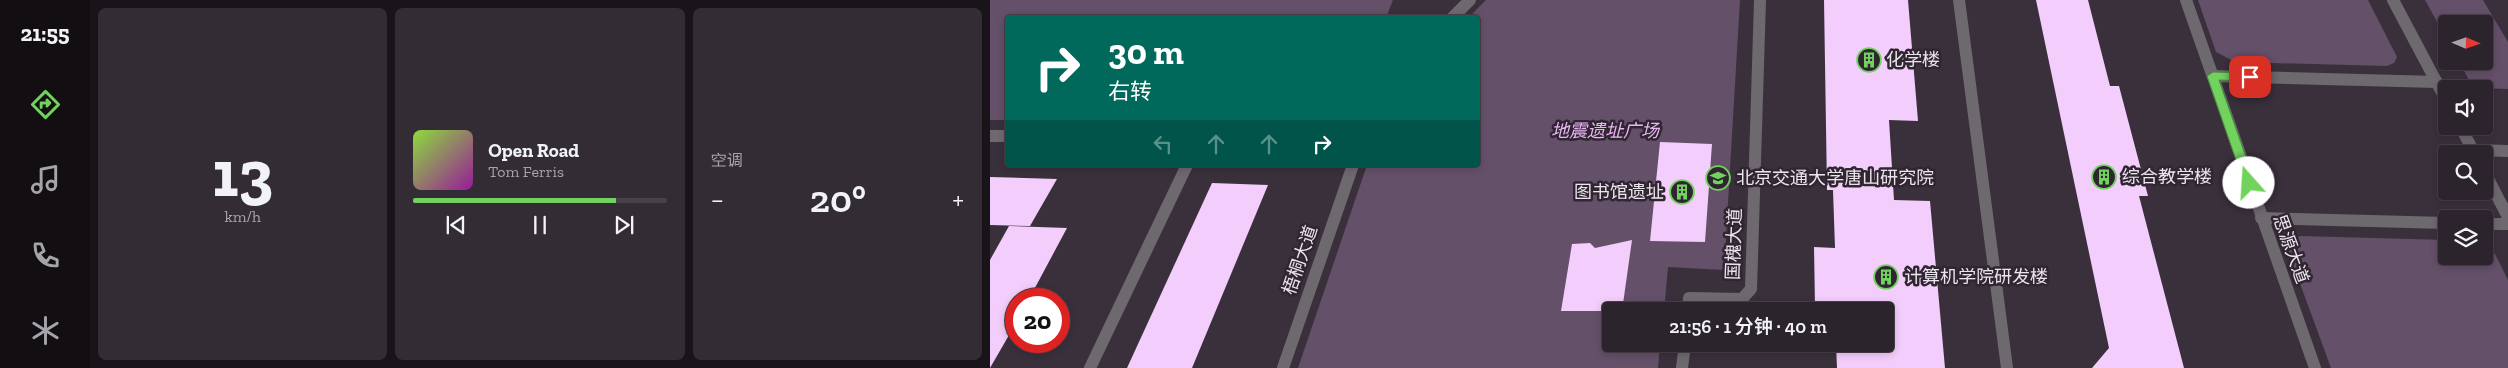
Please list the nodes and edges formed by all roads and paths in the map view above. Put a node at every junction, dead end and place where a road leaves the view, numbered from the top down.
1 (1470, 0) edge
2 (1760, 0) edge
3 (1959, 0) edge
4 (2186, 0) edge
5 (2393, 0) edge
6 (1455, 15) edge
7 (2213, 76) junction
8 (2437, 82) joint
9 (1005, 136) edge
10 (991, 137) edge
11 (2493, 151) edge
12 (2508, 151) edge
13 (1186, 167) edge
14 (1352, 167) edge
15 (2493, 188) edge
16 (2508, 217) edge
17 (2261, 218) junction
18 (2438, 223) edge
19 (2493, 224) edge
20 (2508, 224) edge
21 (1689, 302) edge
22 (1684, 352) edge
23 (1090, 368) edge
24 (1283, 368) edge
25 (1682, 368) edge
26 (2007, 368) edge
27 (2315, 368) edge

1 - 6 lane
2 - 21 lane, 国槐大道
3 - 26 lane
4 - 7 lane, 思源大道
5 - 8 lane
7 - 8 lane
7 - 17 lane, 思源大道
9 - 10 lane
11 - 12 lane
13 - 23 lane
14 - 24 lane, 梧桐大道
15 - 16 lane
17 - 18 lane
17 - 27 lane, 思源大道
19 - 20 lane
22 - 25 lane

